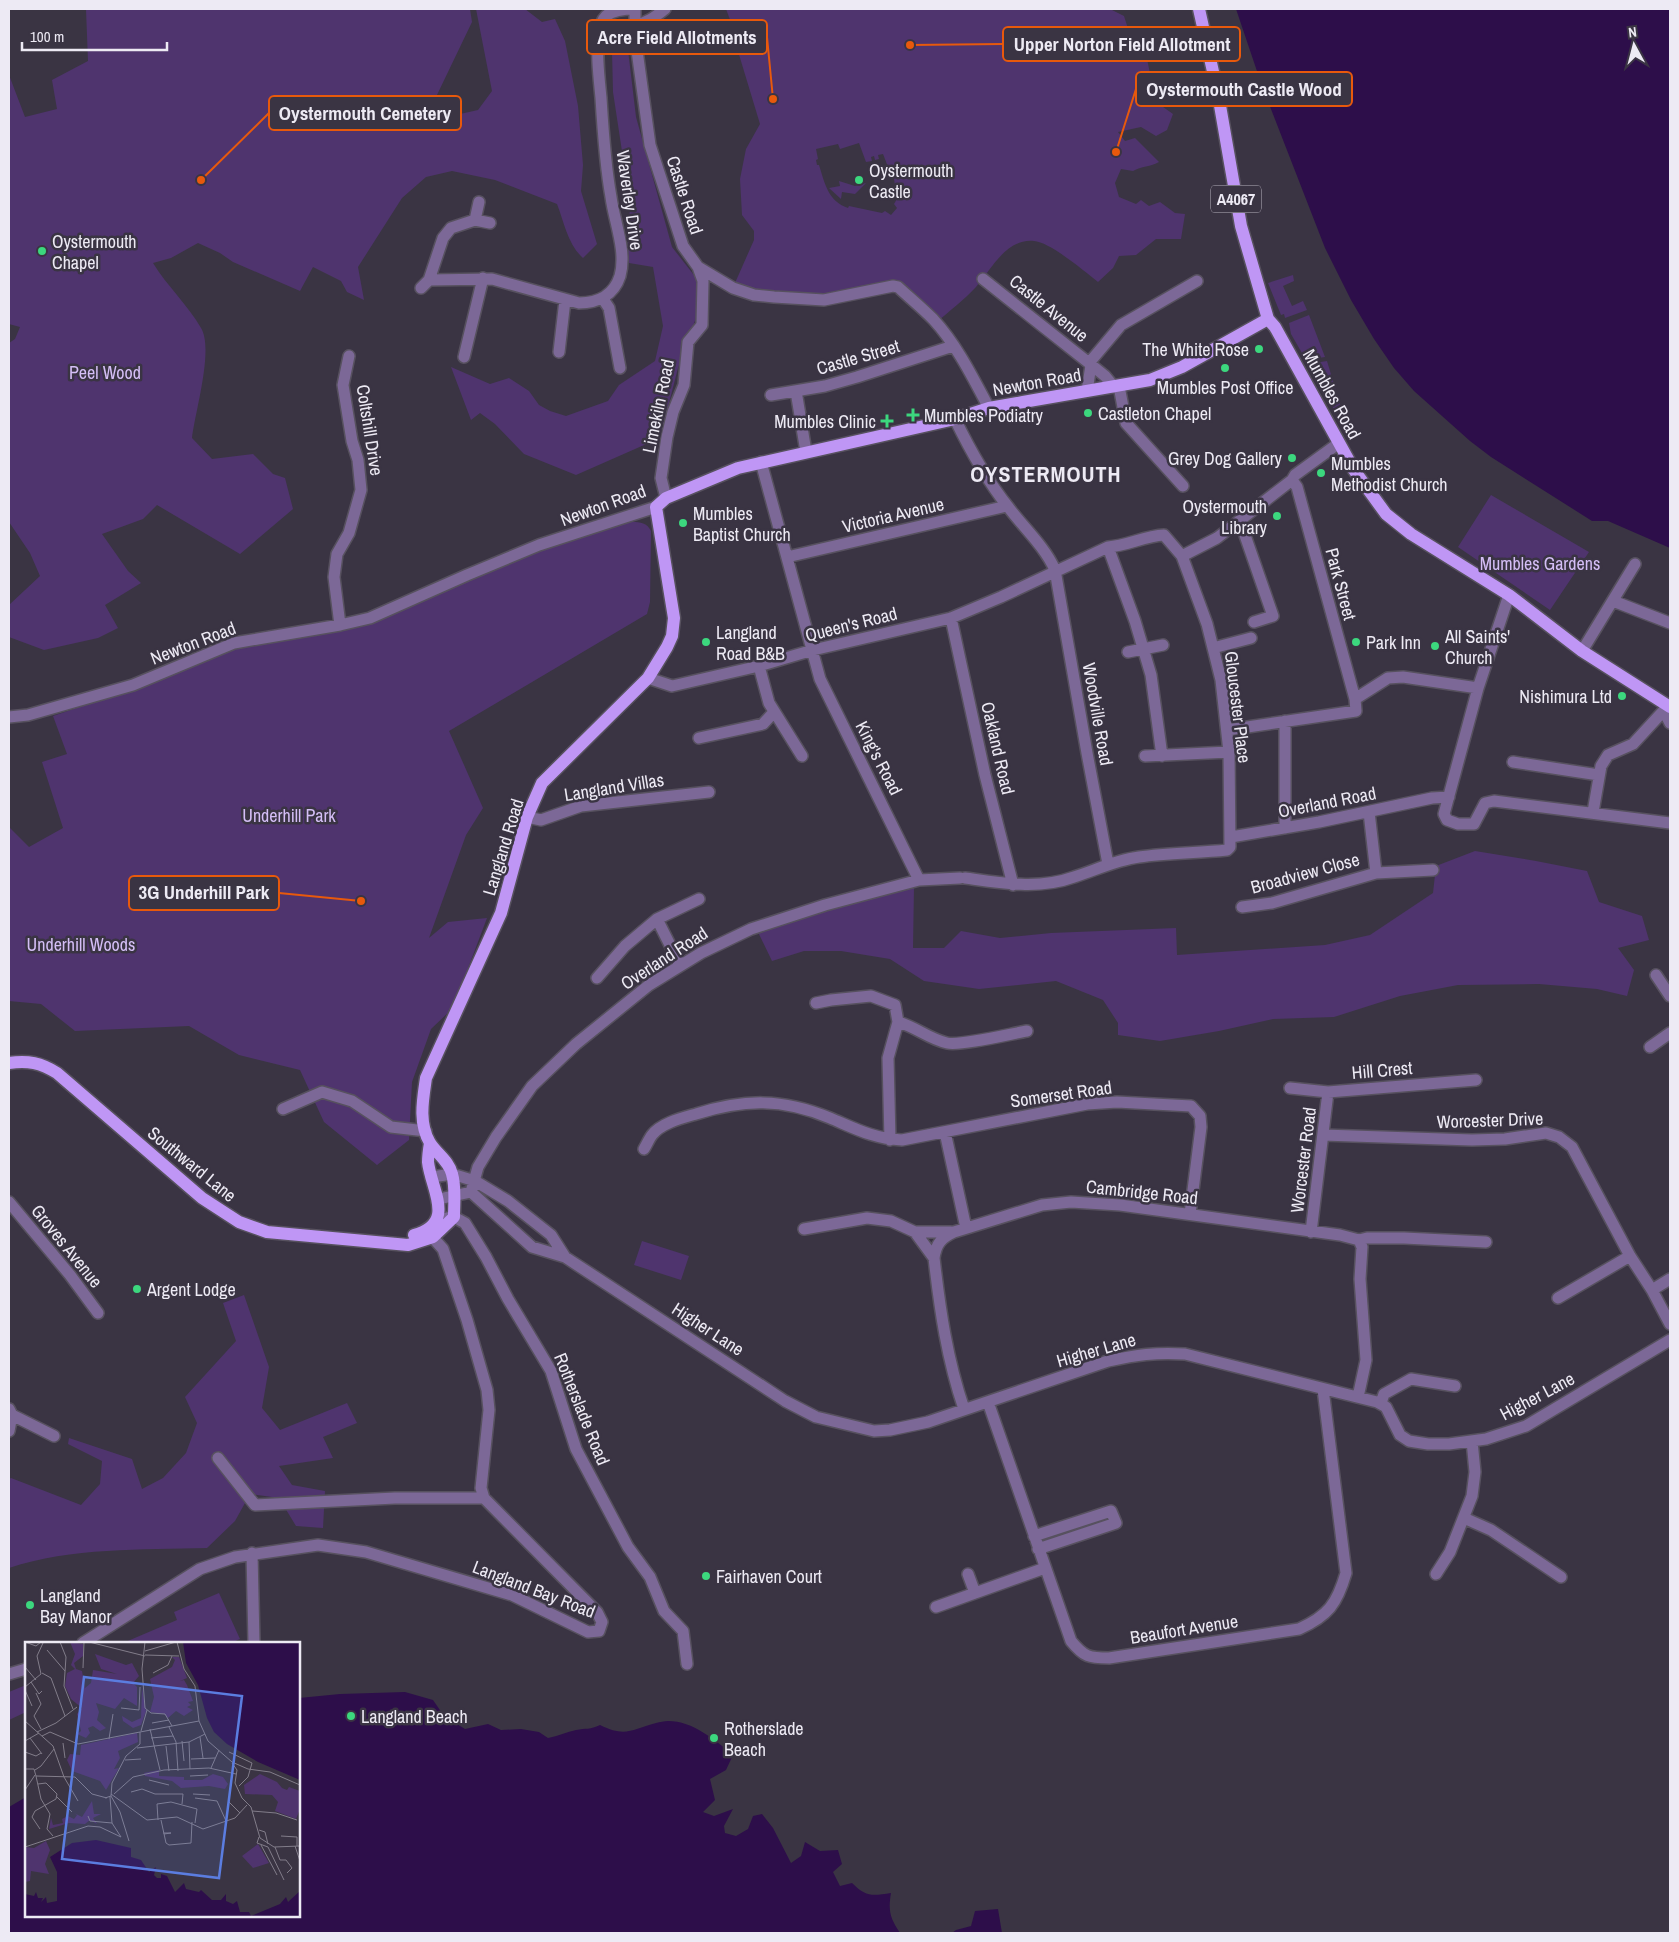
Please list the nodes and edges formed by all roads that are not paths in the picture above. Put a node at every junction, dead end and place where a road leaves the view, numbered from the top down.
1 (635, 9) edge
2 (665, 9) edge
3 (1199, 9) edge
4 (602, 16) edge
5 (635, 30) junction
6 (614, 35) junction
7 (599, 42) junction
8 (479, 202) dead end
9 (476, 220) junction
10 (490, 223) dead end
11 (698, 267) junction
12 (483, 278) junction
13 (983, 279) dead end
14 (1197, 281) dead end
15 (603, 299) junction
16 (565, 300) junction
17 (1268, 319) junction
18 (953, 346) junction
19 (559, 352) dead end
20 (349, 356) dead end
21 (464, 356) dead end
22 (1090, 364) junction
23 (620, 368) dead end
24 (1116, 386) junction
25 (796, 390) junction
26 (1087, 391) junction
27 (771, 394) dead end
28 (989, 408) junction
29 (954, 419) junction
30 (1339, 443) junction
31 (806, 452) junction
32 (761, 462) junction
33 (1292, 480) junction
34 (1184, 486) dead end
35 (666, 498) junction
36 (1008, 506) junction
37 (656, 507) junction
38 (1240, 521) junction
39 (1108, 547) junction
40 (1182, 556) junction
41 (787, 557) junction
42 (1634, 564) dead end
43 (1055, 570) junction
44 (1509, 595) junction
45 (1613, 601) junction
46 (951, 618) junction
47 (1254, 622) dead end
48 (1670, 623) edge
49 (340, 625) junction
50 (1251, 638) dead end
51 (1163, 645) dead end
52 (1214, 648) junction
53 (1144, 649) junction
54 (813, 650) junction
55 (1582, 651) junction
56 (1128, 652) dead end
57 (759, 666) junction
58 (648, 678) junction
59 (1478, 688) junction
60 (1355, 699) junction
61 (1667, 708) edge
62 (774, 712) junction
63 (9, 717) edge
64 (1285, 721) junction
65 (1670, 723) edge
66 (1227, 730) junction
67 (699, 738) dead end
68 (1229, 752) junction
69 (802, 756) dead end
70 (1145, 756) dead end
71 (1162, 756) junction
72 (1513, 762) dead end
73 (1600, 775) junction
74 (709, 792) dead end
75 (1449, 797) junction
76 (1369, 812) junction
77 (1593, 812) junction
78 (527, 817) junction
79 (1670, 823) edge
80 (1285, 828) junction
81 (1231, 837) junction
82 (1108, 864) junction
83 (1433, 870) dead end
84 (1376, 873) junction
85 (919, 880) junction
86 (1013, 885) junction
87 (698, 899) dead end
88 (1242, 907) dead end
89 (658, 920) junction
90 (680, 965) junction
91 (1656, 975) dead end
92 (597, 978) dead end
93 (1670, 996) edge
94 (816, 1003) dead end
95 (898, 1022) junction
96 (1027, 1031) dead end
97 (1670, 1033) edge
98 (1650, 1047) dead end
99 (9, 1063) edge
100 (1476, 1080) dead end
101 (1290, 1088) dead end
102 (1328, 1092) junction
103 (283, 1109) dead end
104 (945, 1132) junction
105 (1323, 1135) junction
106 (428, 1137) junction
107 (890, 1140) junction
108 (644, 1149) dead end
109 (452, 1174) junction
110 (432, 1177) junction
111 (475, 1181) junction
112 (471, 1192) junction
113 (454, 1194) junction
114 (439, 1198) junction
115 (9, 1202) edge
116 (1190, 1214) junction
117 (454, 1217) junction
118 (435, 1219) junction
119 (804, 1228) dead end
120 (966, 1228) junction
121 (915, 1232) junction
122 (954, 1232) junction
123 (1311, 1232) junction
124 (430, 1234) junction
125 (1360, 1240) junction
126 (1486, 1242) dead end
127 (565, 1256) junction
128 (1630, 1256) junction
129 (934, 1258) junction
130 (1670, 1279) edge
131 (1652, 1290) junction
132 (1558, 1298) dead end
133 (98, 1313) dead end
134 (1670, 1324) edge
135 (1670, 1340) edge
136 (1454, 1386) dead end
137 (1323, 1389) junction
138 (1358, 1397) junction
139 (988, 1402) junction
140 (1381, 1403) junction
141 (964, 1409) junction
142 (10, 1412) edge
143 (9, 1431) edge
144 (54, 1436) dead end
145 (1472, 1441) junction
146 (218, 1458) dead end
147 (484, 1498) junction
148 (1464, 1518) junction
149 (1034, 1536) junction
150 (1038, 1549) junction
151 (252, 1553) junction
152 (1045, 1568) junction
153 (968, 1574) dead end
154 (1436, 1574) dead end
155 (1561, 1577) dead end
156 (975, 1593) junction
157 (936, 1607) dead end
158 (85, 1642) edge
159 (254, 1642) edge
160 (687, 1664) dead end
161 (25, 1669) edge
162 (9, 1674) edge

1 - 4 street
1 - 5 street, Castle Road
2 - 5 street
3 - 17 main road, Mumbles Road / A4067
4 - 6 street
4 - 7 street, Waverley Drive
5 - 6 street
5 - 11 street, Castle Road
6 - 7 street
7 - 15 street, Waverley Drive
8 - 9 street
9 - 10 street
9 - 12 street
11 - 18 street, Castle Road
11 - 35 street, Limekiln Road
12 - 16 street
12 - 21 street
13 - 22 street, Castle Avenue
14 - 22 street
15 - 16 street
15 - 23 street
16 - 19 street
17 - 24 main road, Newton Road
17 - 30 main road, Mumbles Road
18 - 25 street, Castle Street
18 - 28 street, Castle Road
20 - 49 street, Coltshill Drive
22 - 24 street, Castle Avenue
22 - 26 street, Castle Avenue
24 - 26 main road, Newton Road
24 - 34 street
25 - 27 street, Castle Street
25 - 31 street
26 - 28 main road, Newton Road
28 - 29 main road, Newton Road
29 - 31 main road, Newton Road
29 - 36 street
30 - 33 street
30 - 44 main road, Mumbles Road
31 - 32 main road, Newton Road
32 - 35 main road, Newton Road
32 - 41 street, King's Road
33 - 38 street
33 - 60 street, Park Street
35 - 37 main road, Newton Road
36 - 41 street, Victoria Avenue
36 - 43 street
37 - 49 street, Newton Road
37 - 58 main road, Langland Road
38 - 40 street
38 - 47 street
39 - 40 street, Queen's Road
39 - 43 street, Queen's Road
39 - 53 street
40 - 52 street, Gloucester Place
41 - 54 street, King's Road
42 - 45 street
43 - 46 street, Queen's Road
43 - 82 street, Woodville Road
44 - 55 main road, Mumbles Road
44 - 59 street
45 - 48 street
45 - 55 street
46 - 54 street, Queen's Road
46 - 86 street, Oakland Road
49 - 63 street, Newton Road
50 - 52 street
51 - 53 street
52 - 66 street, Gloucester Place
53 - 56 street
53 - 71 street
54 - 57 street, Queen's Road
54 - 85 street, King's Road
55 - 61 main road, Mumbles Road
57 - 58 street, Queen's Road
57 - 62 street
58 - 78 main road, Langland Road
59 - 60 street
59 - 75 street
60 - 64 street
61 - 65 street
61 - 73 street
62 - 67 street
62 - 69 street
64 - 66 street
64 - 80 street
66 - 68 street, Gloucester Place
68 - 71 street
68 - 81 street, Gloucester Place
70 - 71 street
72 - 73 street
73 - 77 street
74 - 78 street, Langland Villas
75 - 76 street, Overland Road
75 - 77 street
76 - 80 street, Overland Road
76 - 84 street, Broadview Close
77 - 79 street
78 - 106 main road, Langland Road
80 - 81 street, Overland Road
81 - 82 street, Overland Road
82 - 86 street, Overland Road
83 - 84 street
84 - 88 street, Broadview Close
85 - 86 street, Overland Road
85 - 90 street, Overland Road
87 - 89 street
89 - 90 street
89 - 92 street
90 - 111 street, Overland Road
91 - 93 street
94 - 95 street
95 - 96 street
95 - 107 street
97 - 98 street
99 - 124 main road, Southward Lane
100 - 102 street, Hill Crest
101 - 102 street, Hill Crest
102 - 105 street, Worcester Road
103 - 106 street
104 - 107 street, Somerset Road
104 - 116 street, Somerset Road
104 - 120 street
105 - 123 street, Worcester Road
105 - 128 street, Worcester Drive
106 - 109 main road
106 - 110 main road, Langland Road
107 - 108 street, Somerset Road
109 - 110 street, Higher Lane
109 - 111 street, Higher Lane
109 - 113 main road
110 - 114 main road, Langland Road
111 - 112 street, Overland Road
111 - 127 street, Higher Lane
112 - 113 street
112 - 127 street, Higher Lane
113 - 114 street
113 - 117 main road
114 - 118 main road, Langland Road
115 - 133 street, Groves Avenue
116 - 120 street, Cambridge Road
116 - 123 street, Cambridge Road
117 - 118 street
117 - 124 main road
117 - 160 street, Rotherslade Road
118 - 124 main road, Langland Road
119 - 121 street
120 - 122 street, Cambridge Road
121 - 122 street
121 - 129 street
122 - 129 street, Cambridge Road
123 - 125 street, Cambridge Road
124 - 147 street
125 - 126 street, Cambridge Road
125 - 138 street
127 - 141 street, Higher Lane
128 - 131 street, Worcester Drive
128 - 132 street
129 - 141 street
130 - 131 street
131 - 134 street, Worcester Drive
135 - 145 street, Higher Lane
136 - 140 street
137 - 138 street, Higher Lane
137 - 139 street, Higher Lane
137 - 152 street, Beaufort Avenue
138 - 140 street, Higher Lane
139 - 141 street, Higher Lane
139 - 149 street, Beaufort Avenue
140 - 145 street, Higher Lane
142 - 143 street
142 - 144 street
145 - 148 street
146 - 147 street
147 - 151 street, Langland Bay Road
148 - 154 street
148 - 155 street
149 - 150 street, Beaufort Avenue
149 - 150 street
150 - 152 street, Beaufort Avenue
151 - 158 street, Langland Bay Road
151 - 159 street
152 - 156 street
153 - 156 street
156 - 157 street
161 - 162 street

